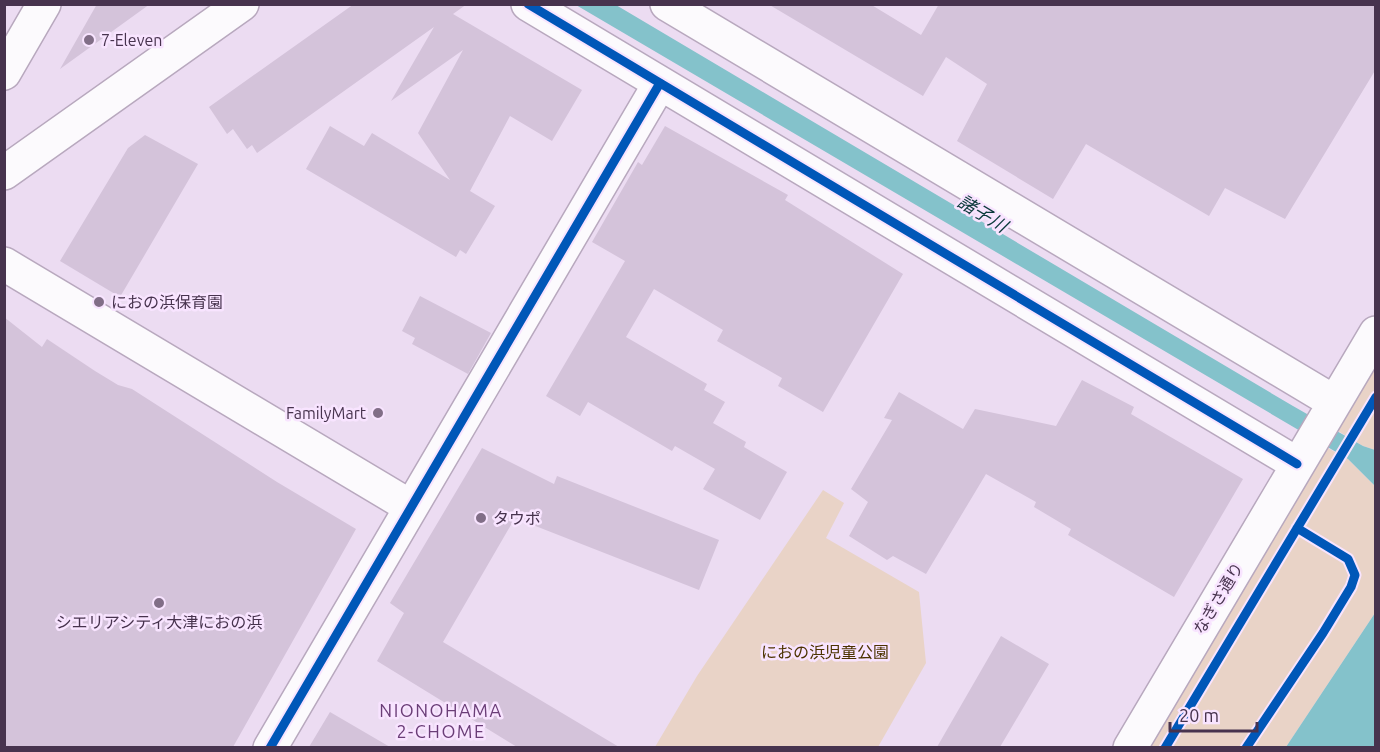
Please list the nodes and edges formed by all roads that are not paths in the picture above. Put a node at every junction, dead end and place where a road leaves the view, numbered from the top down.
1 (44, 4) edge
2 (242, 4) edge
3 (528, 4) edge
4 (667, 4) edge
5 (4, 73) edge
6 (660, 83) junction
7 (4, 173) edge
8 (4, 264) edge
9 (1376, 333) edge
10 (1331, 408) junction
11 (1302, 456) junction
12 (411, 507) junction
13 (270, 747) edge
14 (1130, 747) edge

1 - 5 street
2 - 7 street
3 - 6 street
4 - 10 street
6 - 11 street
6 - 12 street
8 - 12 street
9 - 10 street
10 - 11 street, なぎさ通り
11 - 14 street, なぎさ通り
12 - 13 street

